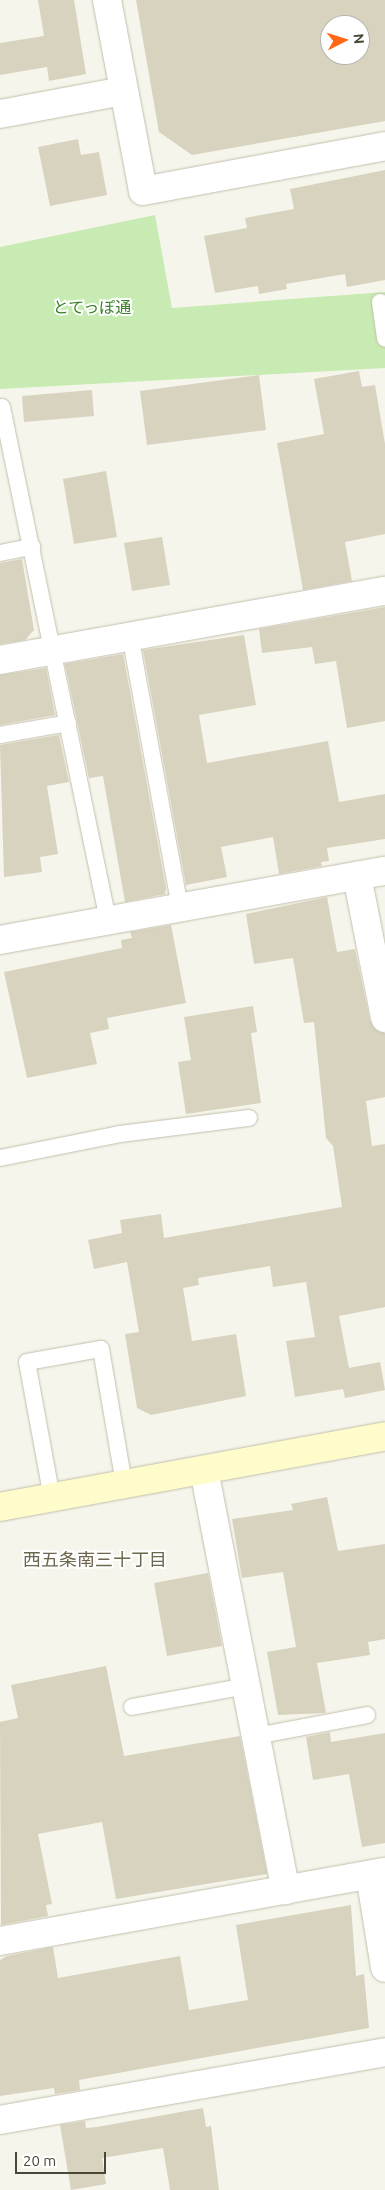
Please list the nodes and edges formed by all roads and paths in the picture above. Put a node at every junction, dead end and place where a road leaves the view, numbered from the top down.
1 (107, 0) edge
2 (123, 92) junction
3 (0, 114) edge
4 (385, 146) edge
5 (380, 302) dead end
6 (385, 339) edge
7 (2, 407) dead end
8 (32, 547) junction
9 (0, 553) edge
10 (385, 592) edge
11 (130, 635) junction
12 (53, 650) junction
13 (0, 660) edge
14 (68, 723) junction
15 (0, 735) edge
16 (385, 871) edge
17 (357, 876) junction
18 (180, 908) junction
19 (108, 920) junction
20 (0, 940) edge
21 (385, 1018) edge
22 (249, 1118) dead end
23 (0, 1158) edge
24 (385, 1436) edge
25 (204, 1470) junction
26 (124, 1484) junction
27 (52, 1498) junction
28 (0, 1507) edge
29 (246, 1686) junction
30 (132, 1707) dead end
31 (367, 1715) dead end
32 (256, 1736) junction
33 (377, 1873) edge
34 (286, 1890) junction
35 (0, 1941) edge
36 (385, 1968) edge
37 (385, 2052) edge
38 (0, 2120) edge

1 - 2 street
2 - 3 street
2 - 4 street
5 - 6 lane
7 - 8 lane
8 - 9 lane
8 - 12 lane
10 - 11 street
11 - 12 street
11 - 18 lane
12 - 13 street
12 - 14 lane
14 - 15 lane
14 - 19 lane
16 - 17 street
17 - 18 street
17 - 21 street
18 - 19 street
19 - 20 street
22 - 23 lane
24 - 25 street
25 - 26 street
25 - 29 street
26 - 27 street
26 - 27 lane
27 - 28 street
29 - 30 lane
29 - 32 street
31 - 32 lane
32 - 34 street
33 - 34 street
33 - 36 street
34 - 35 street
37 - 38 street

